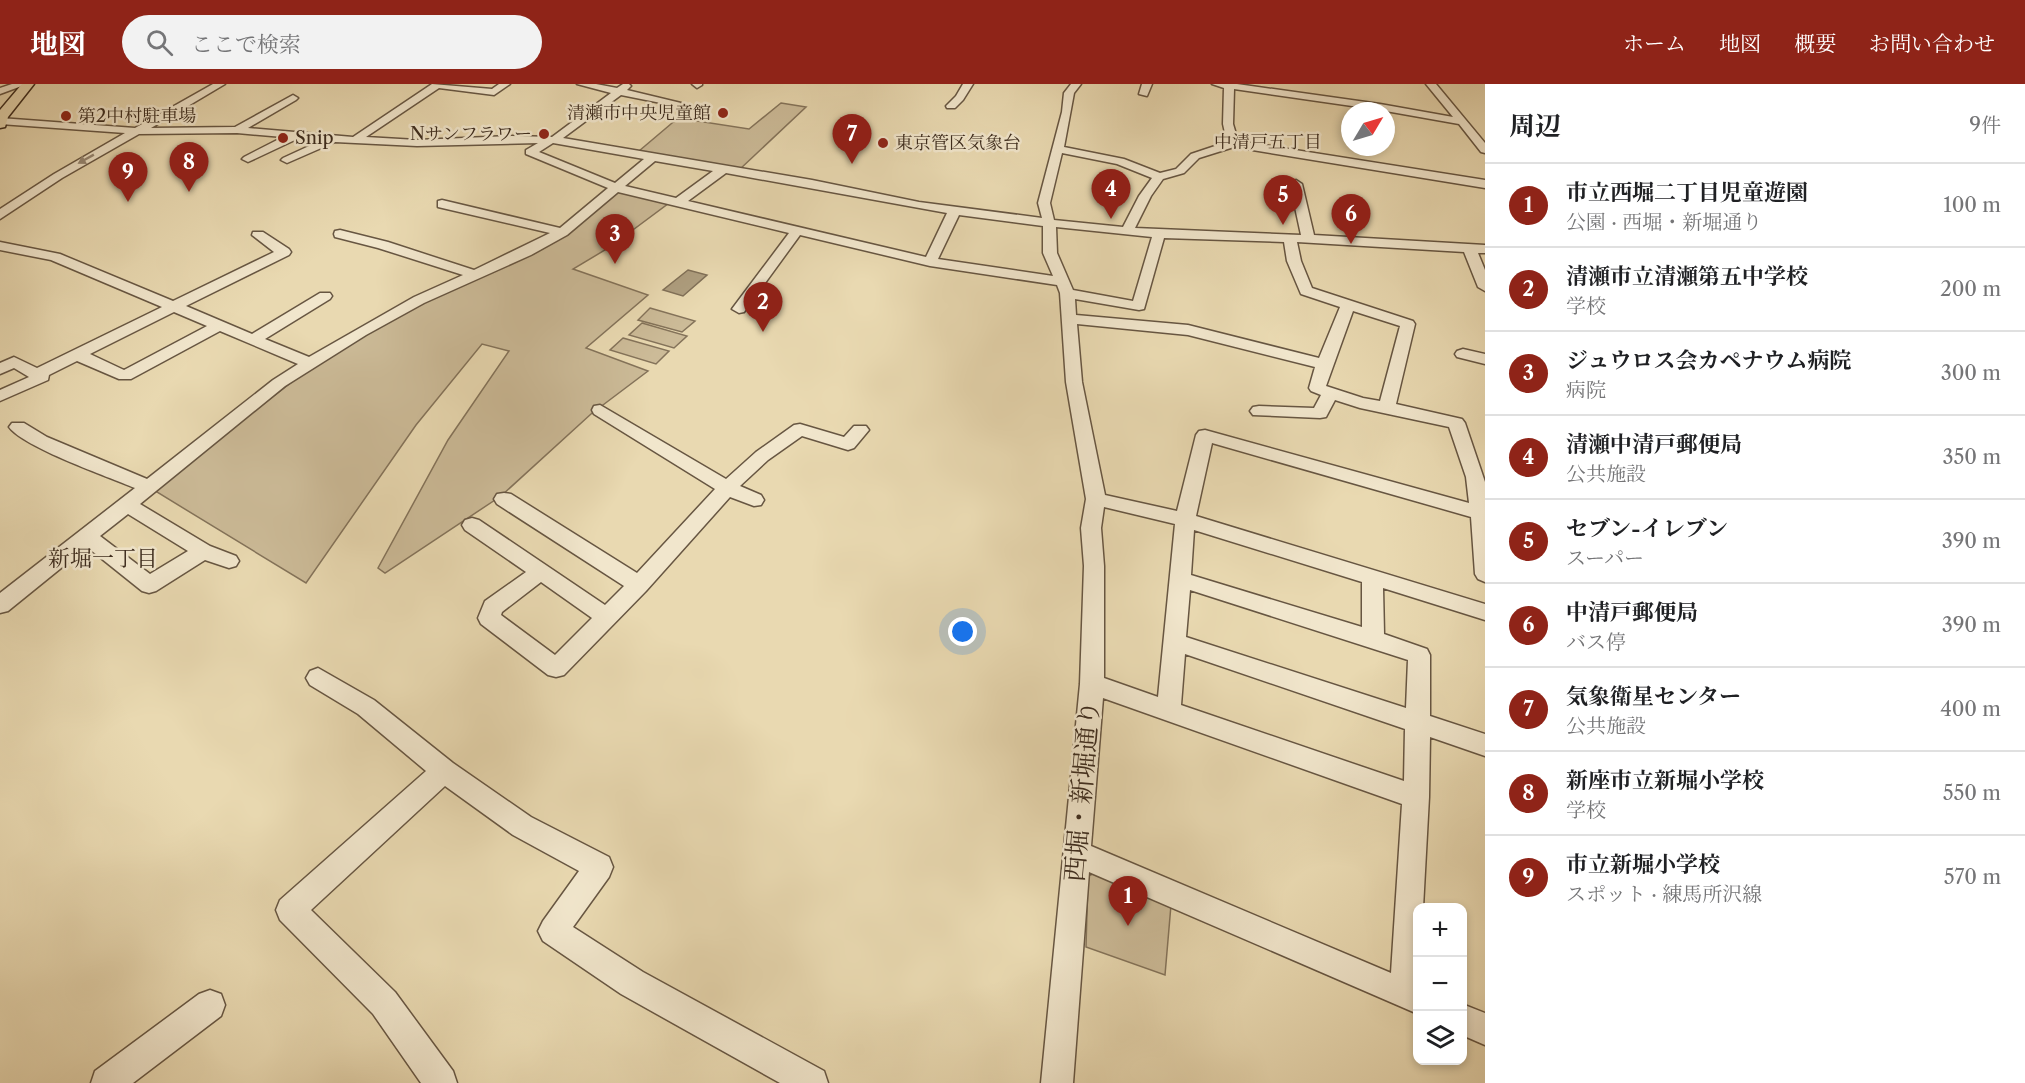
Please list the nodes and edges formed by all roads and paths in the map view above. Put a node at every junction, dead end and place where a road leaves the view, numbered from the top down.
1 (22, 84) edge
2 (28, 84) edge
3 (220, 84) edge
4 (505, 84) edge
5 (582, 84) edge
6 (629, 84) edge
7 (968, 84) edge
8 (1076, 84) edge
9 (1216, 84) edge
10 (1431, 84) edge
11 (1229, 86) junction
12 (0, 91) edge
13 (619, 91) junction
14 (293, 98) dead end
15 (676, 103) dead end
16 (951, 106) dead end
17 (0, 122) edge
18 (1462, 122) junction
19 (237, 130) junction
20 (137, 131) junction
21 (296, 135) junction
22 (334, 139) junction
23 (356, 140) junction
24 (552, 140) junction
25 (1233, 144) junction
26 (1483, 144) edge
27 (1057, 148) junction
28 (653, 157) junction
29 (248, 159) dead end
30 (287, 160) dead end
31 (723, 170) junction
32 (1159, 177) junction
33 (1296, 184) dead end
34 (1485, 184) edge
35 (617, 188) junction
36 (677, 202) junction
37 (442, 204) dead end
38 (955, 210) junction
39 (0, 215) edge
40 (1049, 223) junction
41 (797, 231) junction
42 (1126, 231) junction
43 (562, 232) junction
44 (340, 234) dead end
45 (1159, 234) junction
46 (258, 235) dead end
47 (1290, 238) junction
48 (1308, 239) junction
49 (0, 246) edge
50 (1469, 247) junction
51 (1485, 249) edge
52 (930, 262) junction
53 (476, 275) junction
54 (1065, 287) junction
55 (1485, 287) edge
56 (326, 296) dead end
57 (1348, 305) junction
58 (171, 307) junction
59 (739, 309) dead end
60 (1068, 319) junction
61 (218, 326) junction
62 (253, 340) junction
63 (1463, 354) dead end
64 (78, 355) junction
65 (1483, 357) edge
66 (310, 364) junction
67 (1324, 364) junction
68 (0, 369) edge
69 (38, 374) junction
70 (1330, 393) junction
71 (0, 396) edge
72 (1387, 407) junction
73 (600, 411) dead end
74 (1259, 411) dead end
75 (18, 427) dead end
76 (860, 430) dead end
77 (147, 486) junction
78 (727, 488) junction
79 (504, 499) dead end
80 (1096, 499) junction
81 (754, 500) dead end
82 (126, 504) junction
83 (1480, 513) junction
84 (1185, 520) junction
85 (472, 525) dead end
86 (86, 536) junction
87 (203, 551) junction
88 (229, 561) dead end
89 (540, 572) junction
90 (1485, 574) edge
91 (1180, 579) junction
92 (1372, 579) junction
93 (639, 585) junction
94 (0, 605) edge
95 (1485, 612) edge
96 (606, 616) junction
97 (1373, 639) junction
98 (1175, 642) junction
99 (318, 678) dead end
100 (1092, 684) junction
101 (1169, 710) junction
102 (1418, 723) junction
103 (1485, 745) edge
104 (444, 771) junction
105 (1416, 797) junction
106 (1076, 853) junction
107 (1411, 997) edge
108 (210, 1005) dead end
109 (1467, 1021) edge
110 (1485, 1029) edge
111 (107, 1083) edge
112 (441, 1083) edge
113 (812, 1083) edge
114 (1057, 1083) edge

1 - 12 street
2 - 17 main road
3 - 20 street
4 - 23 street
5 - 13 street
6 - 13 street
7 - 16 street
8 - 27 street
9 - 11 street
10 - 18 street
11 - 18 street
11 - 25 street
13 - 15 street
13 - 24 street
14 - 19 street
17 - 20 street
18 - 26 street
19 - 20 street
19 - 21 street
20 -> 39 street
21 - 22 street
21 - 29 street
22 - 23 street
22 - 30 street
23 - 24 street
24 - 28 street
24 - 35 street
25 - 32 street
25 - 34 street
27 - 32 street
27 - 40 street
28 - 31 street
28 - 35 street
31 - 36 street
31 - 38 street
32 - 42 street
33 - 48 street
35 - 36 street
35 - 43 street
36 - 41 street
37 - 43 street
38 - 40 street
38 - 52 street
40 - 42 street
40 - 54 street
41 - 52 street
41 - 59 street
42 - 45 street
43 - 53 street
44 - 53 street
45 - 47 street
45 - 54 street
46 - 58 street
47 - 48 street
47 - 57 street
48 - 50 street
49 - 58 street
50 - 51 street
50 - 55 street
52 - 54 street
53 - 66 street
54 - 60 street
56 - 62 street
57 - 67 street
57 - 72 street
58 - 61 street
58 - 64 street
60 - 67 street
60 - 80 street
61 - 62 street
61 - 64 street
62 - 66 street
63 - 65 street
64 - 69 street
66 - 77 street
67 - 70 street
68 - 69 street
69 - 71 street
70 - 72 street
70 - 74 street
72 - 83 street
73 - 78 street
75 - 77 street
76 - 78 street
77 - 82 street
78 - 81 street
78 - 93 street
79 - 93 street
80 - 84 street
80 - 100 street, 西堀・新堀通り
82 - 86 street
82 - 87 street
83 - 84 street
83 - 90 street
84 - 91 street
84 - 92 street
85 - 89 street
86 - 87 street
86 - 94 street
87 - 88 street
89 - 96 street
89 - 96 street
91 - 97 street
91 - 98 street
92 - 95 street
92 - 97 street
93 - 96 street
97 - 102 street
98 - 101 street
98 - 102 street
99 - 104 street
100 - 101 street
100 - 106 street, 西堀・新堀通り
101 - 105 street
102 - 103 street
102 - 105 street
104 - 112 street
104 - 113 street
105 - 107 street
106 - 107 street
106 - 114 street, 西堀・新堀通り
108 - 111 street
109 - 110 street

